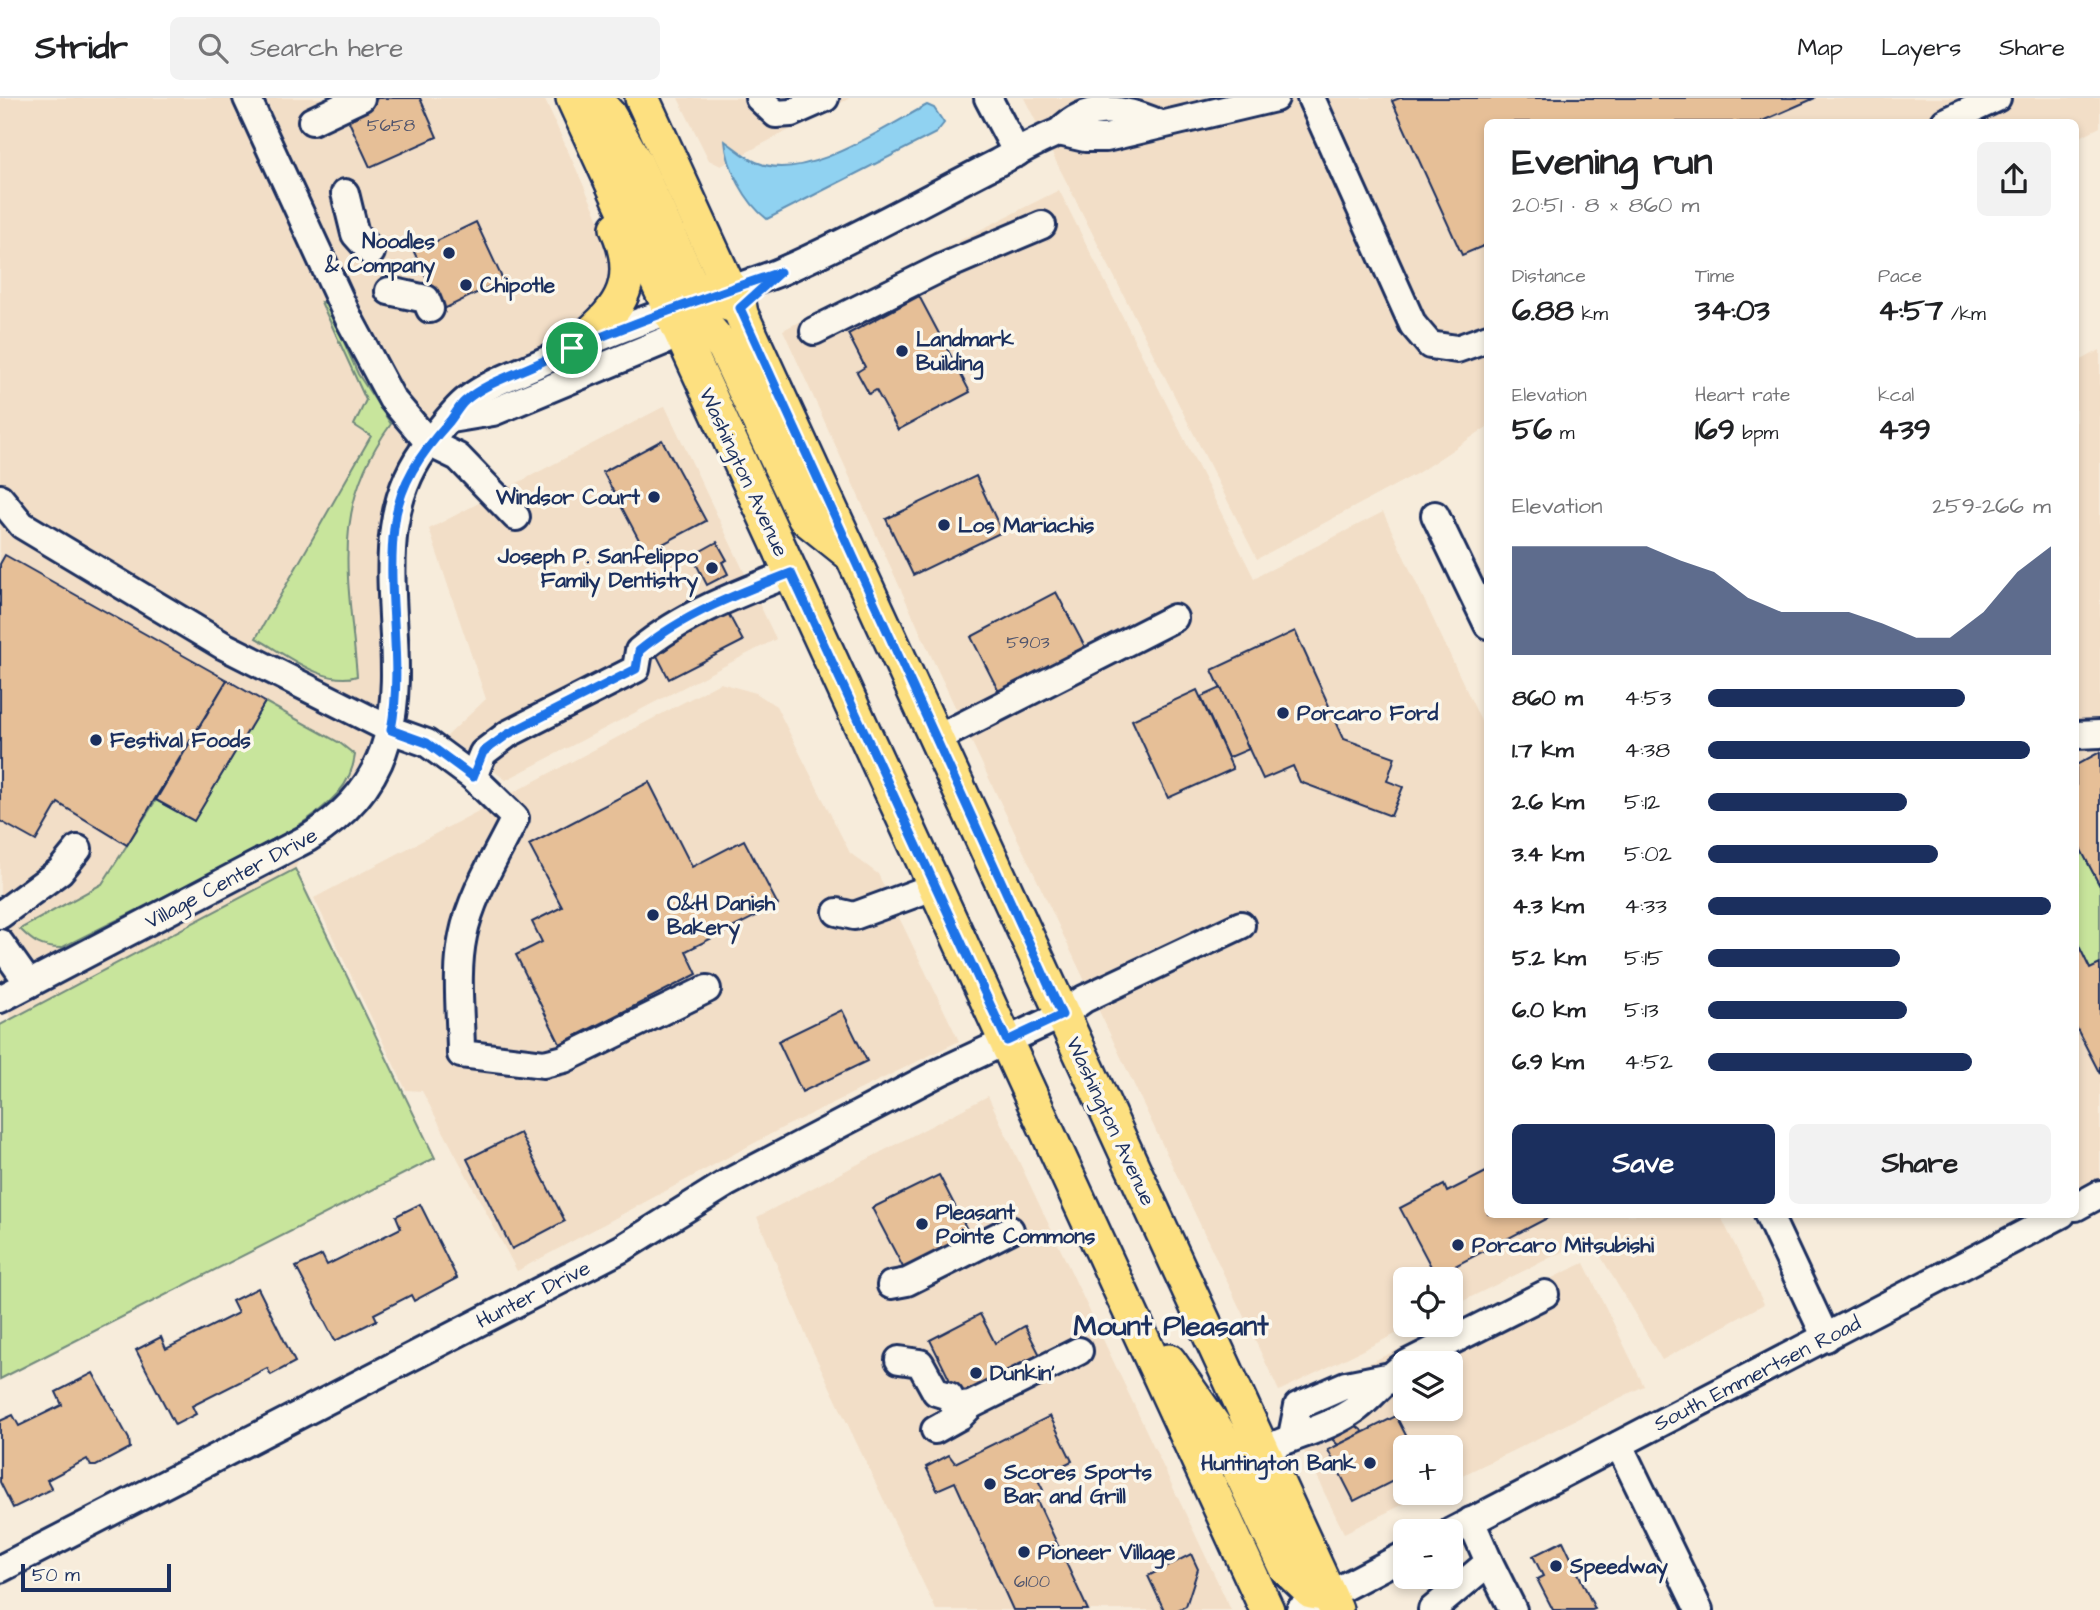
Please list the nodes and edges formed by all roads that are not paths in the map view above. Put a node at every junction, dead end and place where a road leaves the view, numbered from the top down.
1 (247, 98) edge
2 (361, 98) edge
3 (559, 98) edge
4 (573, 98) edge
5 (594, 98) edge
6 (642, 98) edge
7 (759, 98) edge
8 (825, 98) edge
9 (988, 98) edge
10 (1275, 98) edge
11 (1311, 98) edge
12 (1997, 98) edge
13 (318, 109) edge
14 (1952, 119) edge
15 (1017, 153) junction
16 (345, 193) dead end
17 (1042, 225) dead end
18 (317, 249) junction
19 (389, 291) dead end
20 (430, 309) dead end
21 (705, 311) junction
22 (814, 331) dead end
23 (1484, 339) edge
24 (572, 348) junction
25 (451, 419) junction
26 (429, 443) junction
27 (0, 498) edge
28 (1435, 515) dead end
29 (516, 517) dead end
30 (791, 573) junction
31 (1484, 617) edge
32 (1174, 618) dead end
33 (391, 730) junction
34 (2100, 734) edge
35 (2079, 735) edge
36 (936, 739) junction
37 (473, 777) junction
38 (78, 849) dead end
39 (936, 886) junction
40 (837, 912) dead end
41 (0, 915) edge
42 (1241, 925) dead end
43 (0, 943) edge
44 (29, 984) junction
45 (706, 989) dead end
46 (0, 999) edge
47 (1062, 1015) junction
48 (1007, 1041) junction
49 (2100, 1194) edge
50 (2079, 1206) edge
51 (1770, 1218) edge
52 (2055, 1218) edge
53 (1010, 1230) dead end
54 (891, 1285) dead end
55 (1545, 1294) dead end
56 (1130, 1310) junction
57 (1826, 1338) junction
58 (1079, 1351) dead end
59 (1433, 1351) edge
60 (898, 1360) dead end
61 (1393, 1375) edge
62 (971, 1405) junction
63 (935, 1430) dead end
64 (1619, 1445) junction
65 (1262, 1451) junction
66 (1463, 1526) edge
67 (1463, 1530) edge
68 (1393, 1562) edge
69 (1489, 1562) junction
70 (0, 1569) edge
71 (1321, 1605) edge
72 (1267, 1610) edge
73 (1433, 1610) edge
74 (1513, 1610) edge
75 (1699, 1610) edge

1 - 18 street
2 - 13 street
3 - 24 main road
4 - 21 main road, Washington Avenue
5 - 21 main road
6 - 21 main road, Washington Avenue
7 - 8 street
9 - 15 street
10 - 15 street, Village Center Drive
11 - 23 street
12 - 14 street
15 - 21 street, Village Center Drive
16 - 18 street
17 - 22 street
18 - 26 street
19 - 20 street
21 - 24 street, Village Center Drive
21 - 25 street, Village Center Drive
21 - 30 main road, Washington Avenue
21 - 36 main road, Washington Avenue
24 - 25 street, Village Center Drive
25 - 26 street, Village Center Drive
26 - 29 street
26 - 33 street, Village Center Drive
27 - 33 street
28 - 31 street
30 - 37 street
30 - 39 main road, Washington Avenue
32 - 36 street
33 - 37 street
33 - 44 street, Village Center Drive
34 - 35 street
36 - 47 main road, Washington Avenue
37 - 45 street
38 - 41 street
39 - 40 street
39 - 48 main road, Washington Avenue
42 - 47 street, Hunter Drive
43 - 44 street
44 - 46 street, Village Center Drive
47 - 48 street, Hunter Drive
47 - 65 main road, Washington Avenue
48 - 56 main road, Washington Avenue
48 - 70 street, Hunter Drive
49 - 50 street
51 - 57 street
52 - 57 street, South Emmertsen Road
53 - 54 street
55 - 59 street
56 - 71 main road
56 - 72 main road, Washington Avenue
57 - 64 street, South Emmertsen Road
58 - 62 street
60 - 62 street
61 - 65 street
62 - 63 street
64 - 66 street, South Emmertsen Road
64 - 75 street
65 - 71 main road, Washington Avenue
67 - 69 street
68 - 71 street
69 - 73 street
69 - 74 street

